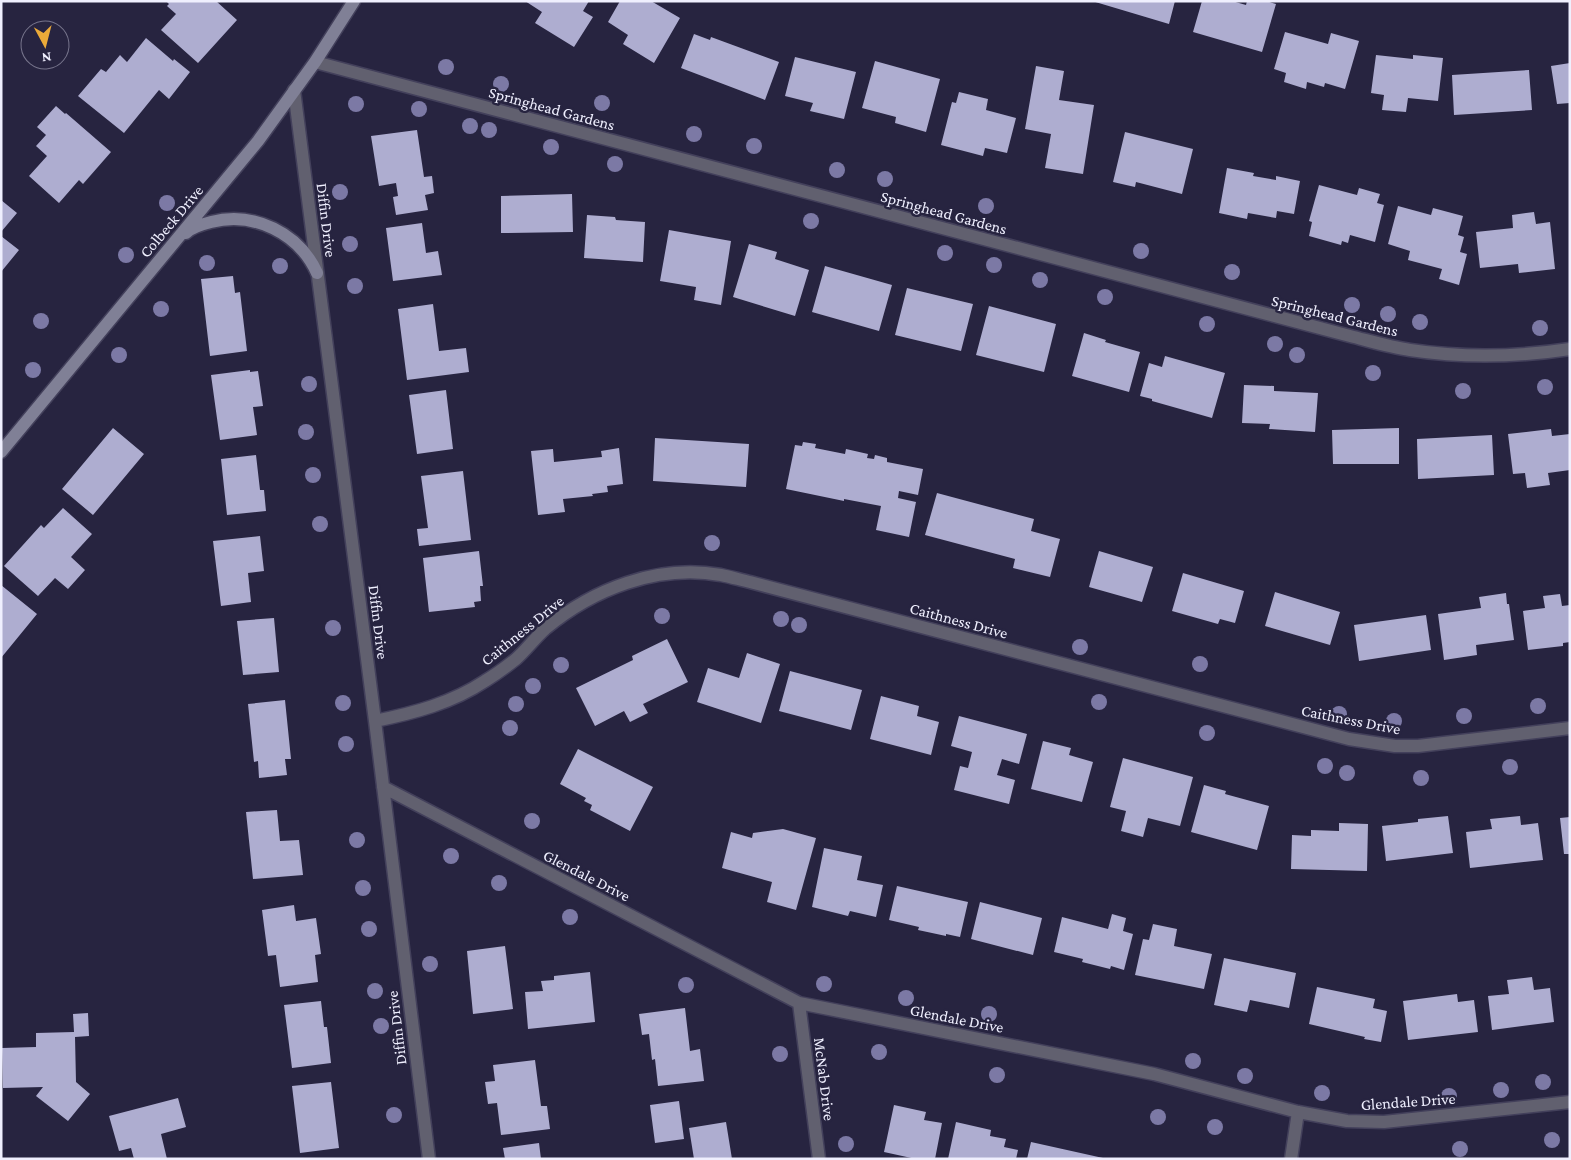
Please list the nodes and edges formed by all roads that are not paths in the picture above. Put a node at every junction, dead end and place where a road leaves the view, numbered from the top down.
1 (354, 1) edge
2 (315, 62) junction
3 (294, 90) junction
4 (165, 254) junction
5 (317, 273) junction
6 (1570, 349) edge
7 (1, 452) edge
8 (375, 721) junction
9 (1570, 728) edge
10 (383, 787) junction
11 (799, 1003) junction
12 (1570, 1102) edge
13 (1298, 1112) junction
14 (429, 1159) edge
15 (819, 1159) edge
16 (1291, 1159) edge

1 - 2 street, Colbeck Drive
2 - 3 street, Colbeck Drive
2 - 6 street, Springhead Gardens
3 - 4 street, Colbeck Drive
3 - 5 street, Diffin Drive
4 - 5 street
4 - 7 street, Colbeck Drive
5 - 8 street, Diffin Drive
8 - 9 street, Caithness Drive
8 - 10 street, Diffin Drive
10 - 11 street, Glendale Drive
10 - 14 street, Diffin Drive
11 - 13 street, Glendale Drive
11 - 15 street, McNab Drive
12 - 13 street, Glendale Drive
13 - 16 street

